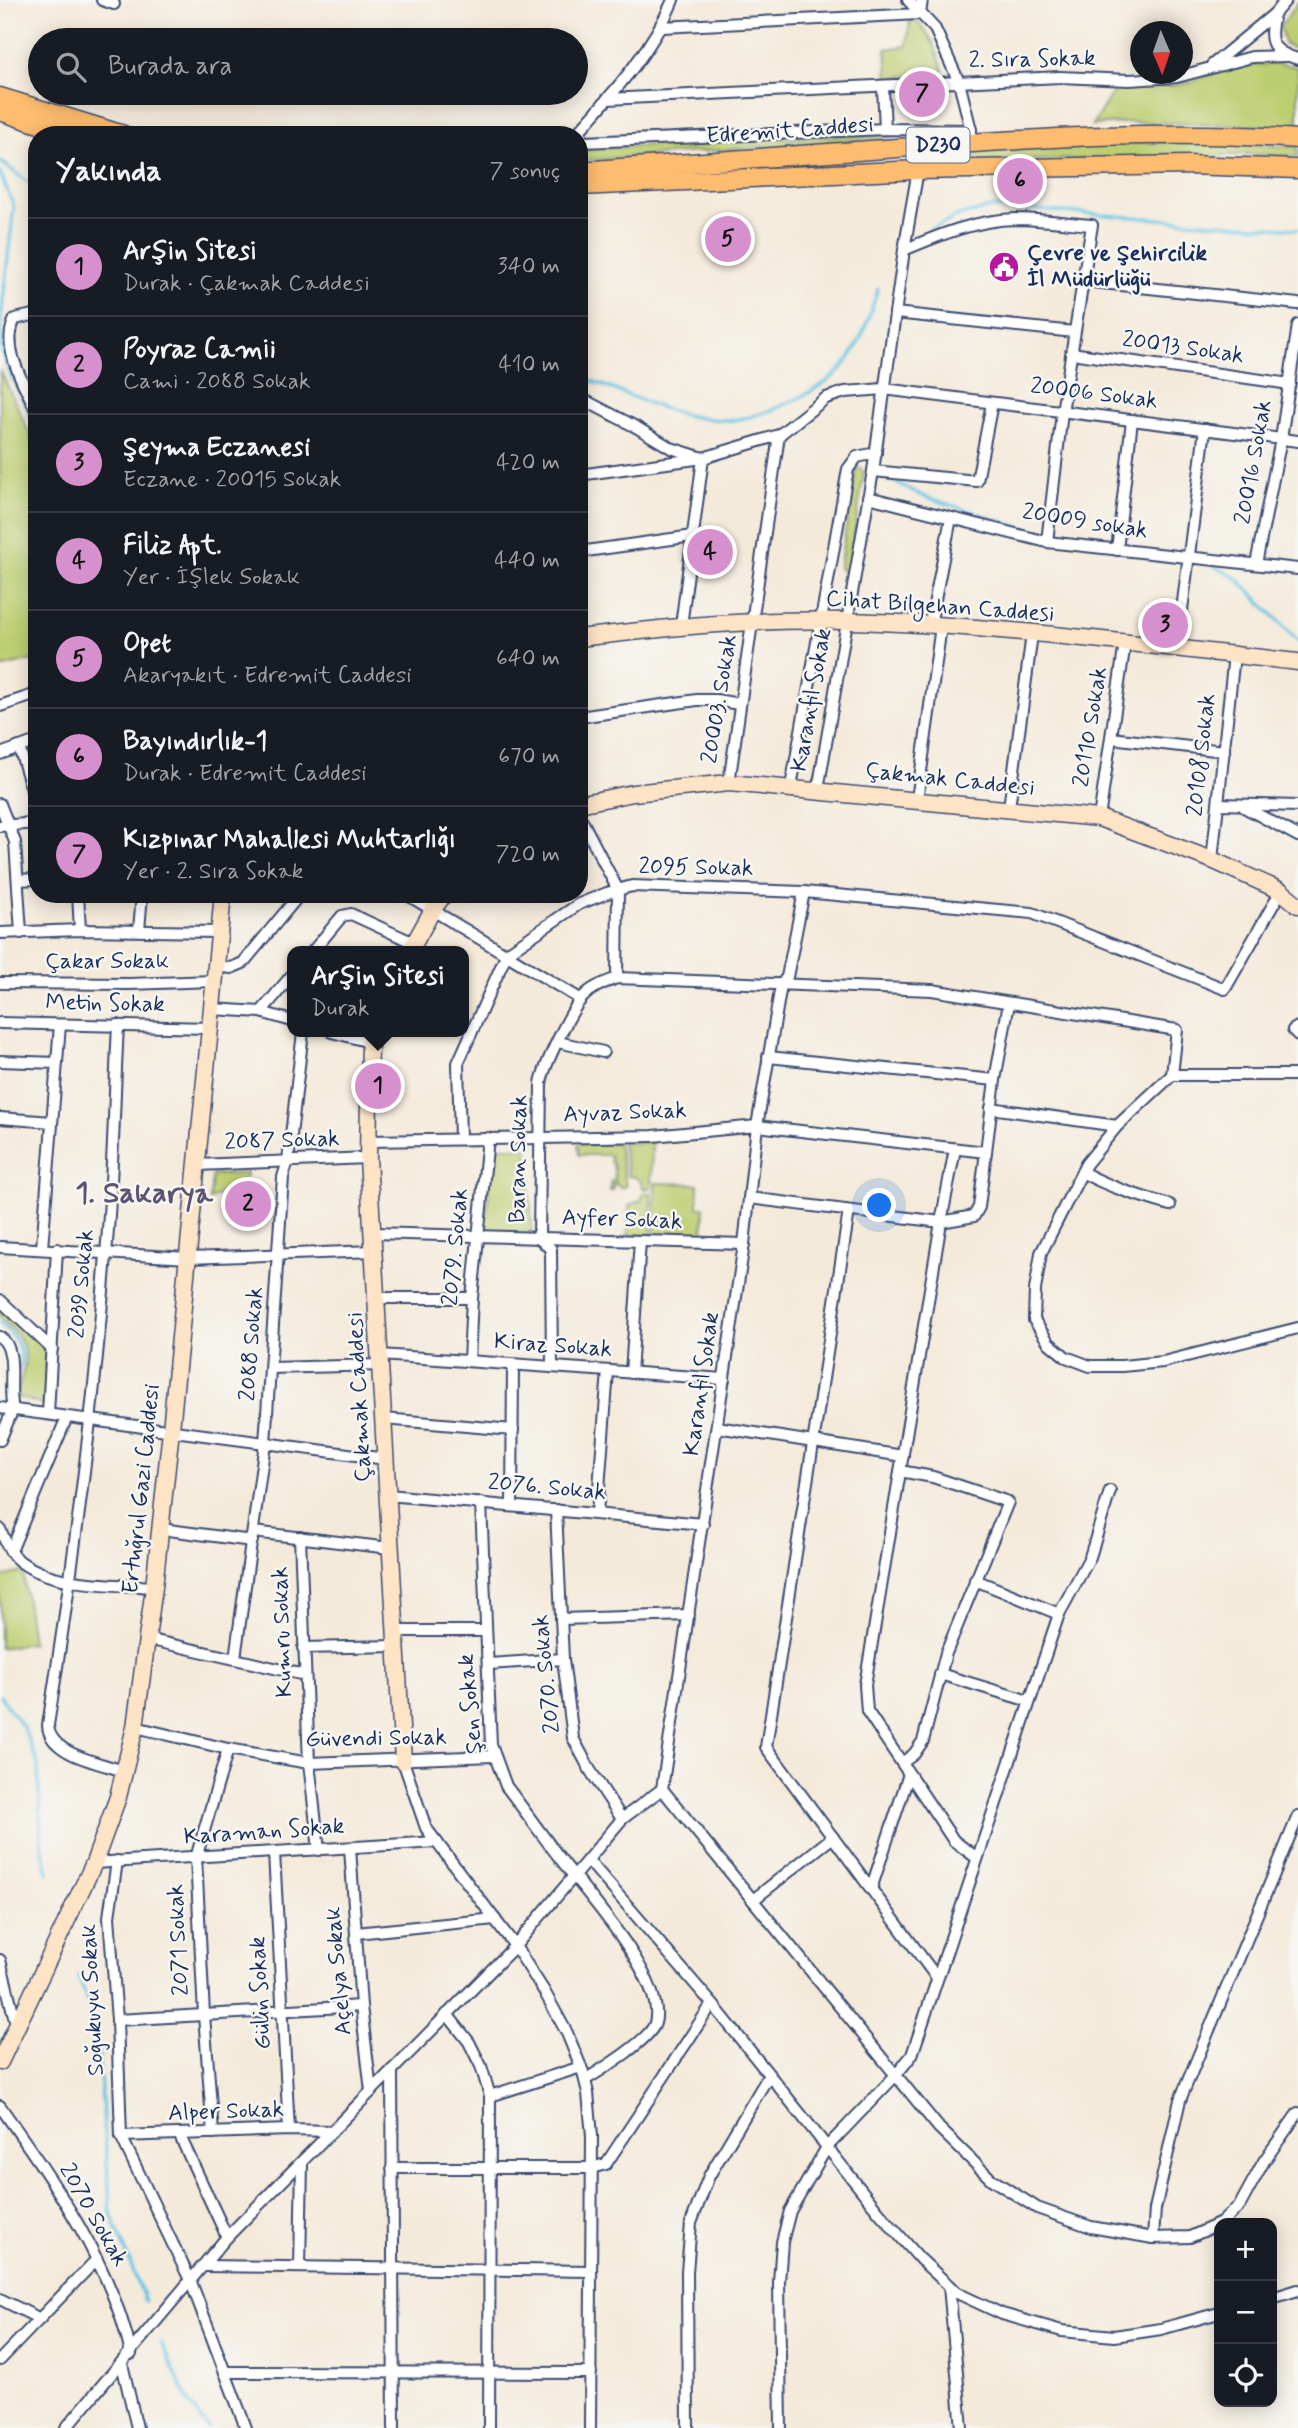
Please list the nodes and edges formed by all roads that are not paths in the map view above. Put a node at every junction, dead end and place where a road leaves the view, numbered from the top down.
1 (102, 0) edge
2 (673, 0) edge
3 (908, 0) edge
4 (922, 0) edge
5 (1286, 0) edge
6 (114, 4) dead end
7 (920, 14) junction
8 (1274, 14) junction
9 (662, 27) junction
10 (1286, 56) junction
11 (1298, 59) edge
12 (1209, 68) junction
13 (959, 82) junction
14 (883, 87) junction
15 (0, 97) edge
16 (607, 99) junction
17 (0, 111) edge
18 (45, 126) edge
19 (95, 126) edge
20 (583, 126) edge
21 (885, 129) junction
22 (970, 137) junction
23 (1298, 139) edge
24 (588, 142) edge
25 (1298, 169) edge
26 (588, 170) edge
27 (919, 170) junction
28 (822, 174) junction
29 (588, 186) edge
30 (904, 250) junction
31 (1083, 281) junction
32 (1298, 304) edge
33 (895, 313) junction
34 (28, 316) edge
35 (1298, 325) edge
36 (1074, 332) junction
37 (1071, 353) junction
38 (1296, 355) edge
39 (1290, 384) junction
40 (884, 389) junction
41 (28, 392) edge
42 (588, 402) edge
43 (992, 403) junction
44 (1062, 412) junction
45 (1132, 420) junction
46 (1205, 429) junction
47 (779, 435) junction
48 (1281, 439) junction
49 (1298, 441) edge
50 (876, 453) junction
51 (703, 458) junction
52 (873, 471) junction
53 (588, 474) edge
54 (868, 497) junction
55 (951, 517) junction
56 (693, 537) junction
57 (1048, 538) junction
58 (1117, 547) junction
59 (588, 551) edge
60 (1189, 558) junction
61 (1256, 564) junction
62 (1298, 569) edge
63 (821, 621) junction
64 (847, 621) junction
65 (753, 622) junction
66 (936, 625) junction
67 (681, 626) junction
68 (1032, 634) junction
69 (588, 637) edge
70 (1125, 643) junction
71 (1177, 649) junction
72 (1234, 655) junction
73 (1298, 662) edge
74 (28, 698) edge
75 (739, 704) junction
76 (0, 706) edge
77 (588, 716) edge
78 (1111, 738) junction
79 (28, 744) edge
80 (19, 747) junction
81 (1224, 751) junction
82 (0, 754) edge
83 (28, 777) edge
84 (729, 783) junction
85 (791, 787) junction
86 (818, 790) junction
87 (917, 800) junction
88 (588, 802) edge
89 (0, 804) edge
90 (1218, 804) junction
91 (1241, 805) junction
92 (1298, 806) edge
93 (1009, 808) junction
94 (1099, 818) junction
95 (28, 824) edge
96 (4, 825) edge
97 (588, 833) edge
98 (1298, 836) edge
99 (1212, 860) junction
100 (28, 879) edge
101 (18, 880) junction
102 (618, 890) junction
103 (1281, 891) junction
104 (804, 892) junction
105 (588, 901) edge
106 (78, 903) edge
107 (141, 903) edge
108 (222, 903) edge
109 (293, 903) edge
110 (420, 903) edge
111 (438, 903) edge
112 (582, 903) edge
113 (1298, 905) edge
114 (432, 911) junction
115 (80, 930) junction
116 (139, 930) junction
117 (219, 932) junction
118 (0, 933) edge
119 (21, 933) junction
120 (317, 946) edge
121 (410, 946) edge
122 (413, 946) edge
123 (507, 953) junction
124 (215, 974) junction
125 (617, 978) junction
126 (287, 981) edge
127 (0, 983) edge
128 (781, 985) junction
129 (580, 999) junction
130 (1009, 1003) junction
131 (212, 1009) junction
132 (261, 1013) junction
133 (287, 1020) edge
134 (0, 1023) edge
135 (60, 1025) junction
136 (118, 1026) junction
137 (1298, 1027) edge
138 (210, 1028) junction
139 (1298, 1035) edge
140 (302, 1037) edge
141 (372, 1037) edge
142 (558, 1042) junction
143 (603, 1052) dead end
144 (768, 1057) junction
145 (0, 1061) edge
146 (57, 1063) junction
147 (1172, 1075) junction
148 (1298, 1075) edge
149 (995, 1080) junction
150 (991, 1108) junction
151 (0, 1118) edge
152 (52, 1122) junction
153 (757, 1126) junction
154 (1117, 1126) junction
155 (538, 1137) junction
156 (488, 1138) junction
157 (460, 1139) junction
158 (955, 1149) junction
159 (368, 1150) junction
160 (986, 1152) junction
161 (288, 1161) junction
162 (198, 1165) junction
163 (1083, 1171) junction
164 (749, 1198) junction
165 (1170, 1205) dead end
166 (849, 1210) junction
167 (941, 1222) junction
168 (373, 1234) junction
169 (478, 1237) junction
170 (539, 1238) junction
171 (640, 1241) junction
172 (744, 1244) junction
173 (0, 1247) edge
174 (42, 1248) junction
175 (57, 1249) junction
176 (374, 1251) junction
177 (107, 1253) junction
178 (279, 1254) junction
179 (189, 1258) junction
180 (377, 1298) junction
181 (472, 1298) junction
182 (0, 1300) edge
183 (1298, 1328) edge
184 (0, 1337) edge
185 (52, 1349) junction
186 (380, 1360) junction
187 (469, 1361) junction
188 (513, 1364) junction
189 (552, 1367) junction
190 (271, 1368) junction
191 (608, 1371) junction
192 (631, 1373) junction
193 (724, 1379) junction
194 (5, 1387) edge
195 (0, 1408) edge
196 (13, 1409) junction
197 (48, 1414) junction
198 (67, 1417) junction
199 (383, 1419) junction
200 (90, 1420) junction
201 (717, 1427) junction
202 (172, 1430) junction
203 (513, 1430) junction
204 (0, 1440) edge
205 (813, 1442) junction
206 (265, 1443) junction
207 (903, 1456) junction
208 (386, 1459) junction
209 (900, 1471) junction
210 (1110, 1491) dead end
211 (388, 1495) junction
212 (481, 1503) junction
213 (512, 1506) junction
214 (556, 1510) junction
215 (597, 1514) junction
216 (703, 1524) junction
217 (160, 1529) junction
218 (0, 1530) edge
219 (252, 1536) junction
220 (300, 1537) junction
221 (390, 1548) junction
222 (11, 1551) junction
223 (975, 1580) junction
224 (71, 1581) junction
225 (154, 1587) junction
226 (1059, 1614) junction
227 (689, 1615) junction
228 (561, 1619) junction
229 (486, 1631) junction
230 (395, 1638) junction
231 (147, 1639) junction
232 (303, 1648) junction
233 (235, 1658) junction
234 (563, 1659) junction
235 (489, 1664) junction
236 (940, 1674) junction
237 (305, 1675) junction
238 (1029, 1701) junction
239 (135, 1727) junction
240 (228, 1749) junction
241 (494, 1756) junction
242 (403, 1760) junction
243 (309, 1763) junction
244 (902, 1763) junction
245 (124, 1771) junction
246 (909, 1774) junction
247 (662, 1789) junction
248 (1298, 1816) edge
249 (622, 1819) junction
250 (832, 1837) junction
251 (437, 1842) junction
252 (350, 1848) junction
253 (319, 1850) junction
254 (274, 1853) junction
255 (196, 1858) junction
256 (977, 1858) junction
257 (588, 1860) junction
258 (117, 1861) junction
259 (94, 1863) junction
260 (574, 1876) junction
261 (871, 1889) junction
262 (753, 1900) junction
263 (495, 1919) junction
264 (356, 1933) junction
265 (515, 1946) junction
266 (0, 1960) edge
267 (937, 1978) junction
268 (712, 2004) junction
269 (361, 2006) junction
270 (283, 2011) junction
271 (447, 2014) junction
272 (204, 2015) junction
273 (117, 2020) junction
274 (17, 2028) junction
275 (0, 2062) edge
276 (581, 2067) junction
277 (392, 2070) junction
278 (769, 2075) junction
279 (896, 2075) junction
280 (585, 2080) junction
281 (371, 2091) junction
282 (491, 2096) junction
283 (0, 2106) edge
284 (1298, 2113) edge
285 (289, 2130) junction
286 (332, 2131) junction
287 (213, 2133) junction
288 (179, 2134) junction
289 (121, 2136) junction
290 (827, 2147) junction
291 (302, 2162) junction
292 (392, 2168) junction
293 (490, 2168) junction
294 (591, 2168) junction
295 (1226, 2218) edge
296 (1214, 2227) edge
297 (227, 2237) junction
298 (1153, 2238) junction
299 (97, 2259) junction
300 (204, 2266) junction
301 (300, 2267) junction
302 (393, 2268) junction
303 (490, 2270) junction
304 (591, 2271) junction
305 (191, 2282) junction
306 (949, 2286) junction
307 (1298, 2290) edge
308 (1277, 2296) edge
309 (0, 2300) edge
310 (1214, 2314) edge
311 (40, 2319) junction
312 (131, 2354) junction
313 (0, 2360) edge
314 (122, 2364) junction
315 (225, 2372) junction
316 (394, 2372) junction
317 (489, 2373) junction
318 (590, 2373) junction
319 (66, 2428) edge
320 (137, 2428) edge
321 (246, 2428) edge
322 (394, 2428) edge
323 (489, 2428) edge
324 (590, 2428) edge
325 (688, 2428) edge
326 (780, 2428) edge
327 (962, 2428) edge

1 - 6 street
2 - 9 street
3 - 7 street
4 - 7 street
5 - 8 street
7 - 9 street
7 - 13 street
8 - 10 street
8 - 12 street
9 - 16 street
10 - 11 street, 2. Sıra Sokak
10 - 12 street, 2. Sıra Sokak
12 - 13 street, 2. Sıra Sokak
13 - 14 street, 2. Sıra Sokak
13 - 22 street
14 - 16 street, 2. Sıra Sokak
14 - 21 street
15 - 19 highway
16 - 20 street
17 - 18 highway
21 - 22 street
21 - 24 street
22 - 23 highway, Edremit Caddesi / D230
22 - 26 highway, Edremit Caddesi / D230
22 - 28 highway
25 - 27 highway, Edremit Caddesi / D230
27 - 28 highway, Edremit Caddesi / D230
27 - 30 street, Karanfil Sokak
28 - 29 highway, Edremit Caddesi / D230
30 - 31 street
30 - 33 street, Karanfil Sokak
31 - 32 street
31 - 36 street
33 - 36 street
33 - 40 street, Karanfil Sokak
34 - 41 street
35 - 38 street, 20016 Sokak
36 - 37 street
37 - 39 street, 20013 Sokak
37 - 44 street
38 - 39 street, 20016 Sokak
39 - 48 street, 20016 Sokak
40 - 43 street, 20006 Sokak
40 - 47 street, 20006 Sokak
40 - 50 street, Karanfil Sokak
42 - 51 street
43 - 44 street, 20006 Sokak
43 - 52 street
44 - 45 street, 20006 Sokak
44 - 57 street
45 - 46 street, 20006 Sokak
45 - 58 street
46 - 48 street, 20006 Sokak
46 - 60 street
47 - 51 street
47 - 65 street, 20003. Sokak
48 - 49 street, 20006 Sokak
48 - 61 street, 20016 Sokak
50 - 52 street, Karanfil Sokak
50 - 63 street, Karanfil Sokak
51 - 53 street
51 - 56 street
52 - 54 street, Karanfil Sokak
54 - 55 street, 20009 sokak
54 - 64 street, Karanfil Sokak
55 - 57 street, 20009 sokak
55 - 66 street
56 - 59 street
56 - 67 street
57 - 58 street, 20009 sokak
58 - 60 street, 20009 sokak
60 - 61 street, 20009 sokak
60 - 71 street
61 - 62 street, 20009 sokak
63 - 64 main road, Cihat Bilgehan Caddesi
63 - 65 main road, Cihat Bilgehan Caddesi
63 - 85 street, Karanfil Sokak
64 - 66 main road, Cihat Bilgehan Caddesi
64 - 86 street, Karanfil Sokak
65 - 67 main road, Cihat Bilgehan Caddesi
65 - 75 street, 20003. Sokak
66 - 68 main road, Cihat Bilgehan Caddesi
66 - 87 street
67 - 69 main road, Cihat Bilgehan Caddesi
68 - 70 main road, Cihat Bilgehan Caddesi
68 - 93 street
70 - 71 main road, Cihat Bilgehan Caddesi
70 - 78 street, 20110 Sokak
71 - 72 main road, Cihat Bilgehan Caddesi
72 - 73 main road, Cihat Bilgehan Caddesi
72 - 81 street, 20108 Sokak
74 - 76 street
75 - 77 street
75 - 84 street, 20003. Sokak
78 - 81 street
78 - 94 street, 20110 Sokak
79 - 80 street
80 - 82 street
80 - 83 street
81 - 90 street, 20108 Sokak
84 - 85 main road, Çakmak Caddesi
84 - 88 main road, Çakmak Caddesi
85 - 86 main road, Çakmak Caddesi
86 - 87 main road, Çakmak Caddesi
87 - 93 main road, Çakmak Caddesi
89 - 96 street
90 - 91 street
90 - 99 street, 20108 Sokak
91 - 92 street
91 - 98 street
93 - 94 main road, Çakmak Caddesi
94 - 99 main road, Çakmak Caddesi
95 - 96 street
96 - 101 street
97 - 102 street
99 - 103 main road, Çakmak Caddesi
100 - 101 street
101 - 119 street
102 - 104 street, 2095 Sokak
102 - 105 street, 2095 Sokak
102 - 125 street
103 - 104 street, 2095 Sokak
103 - 113 main road, Çakmak Caddesi
104 - 128 street, Karanfil Sokak
106 - 115 street
107 - 116 street
108 - 117 main road, Ertuğrul Gazi Caddesi
109 - 124 street, Çakar Sokak
110 - 114 street
111 - 114 main road
112 - 123 street, 2095 Sokak
114 - 122 main road
114 - 123 street
115 - 116 street
115 - 119 street
116 - 117 street
117 - 124 main road, Ertuğrul Gazi Caddesi
118 - 119 street
120 - 121 street
123 - 129 street
123 - 157 street
124 - 127 street, Çakar Sokak
124 - 131 main road, Ertuğrul Gazi Caddesi
125 - 128 street
125 - 129 street
126 - 132 street
128 - 130 street
128 - 144 street, Karanfil Sokak
129 - 142 street, Baran Sokak
130 - 147 street
130 - 149 street
131 - 132 street
131 - 138 main road, Ertuğrul Gazi Caddesi
132 - 133 street
134 - 135 street, Metin Sokak
135 - 136 street, Metin Sokak
135 - 146 street
136 - 138 street, Metin Sokak
136 - 177 street, 2039 Sokak
137 - 139 street
138 - 162 main road, Ertuğrul Gazi Caddesi
140 - 161 street, 2088 Sokak
141 - 159 main road, Çakmak Caddesi
142 - 143 street
142 - 155 street, Baran Sokak
144 - 149 street
144 - 153 street, Karanfil Sokak
145 - 146 street
146 - 152 street
147 - 148 street
147 - 154 street
149 - 150 street
150 - 154 street
150 - 160 street
151 - 152 street
152 - 174 street
153 - 155 street, Ayvaz Sokak
153 - 158 street, Ayvaz Sokak
153 - 164 street, Karanfil Sokak
154 - 163 street
155 - 156 street, Ayvaz Sokak
155 - 170 street, Baran Sokak
156 - 157 street, Ayvaz Sokak
156 - 169 street, 2079. Sokak
157 - 159 street, Ayvaz Sokak
158 - 160 street, Ayvaz Sokak
158 - 167 street
159 - 161 street, 2087 Sokak
159 - 168 main road, Çakmak Caddesi
160 - 167 street
161 - 162 street, 2087 Sokak
161 - 178 street, 2088 Sokak
162 - 179 main road, Ertuğrul Gazi Caddesi
163 - 165 street
163 - 183 street
164 - 166 street
164 - 172 street, Karanfil Sokak
166 - 167 street
166 - 205 street
167 - 207 street
168 - 169 street, Ayfer Sokak
168 - 176 main road, Çakmak Caddesi
169 - 170 street, Ayfer Sokak
169 - 181 street, 2079. Sokak
170 - 171 street, Ayfer Sokak
170 - 189 street, Baran Sokak
171 - 172 street, Ayfer Sokak
171 - 192 street
172 - 193 street, Karanfil Sokak
173 - 174 street
174 - 175 street
175 - 177 street
175 - 185 street
176 - 178 street
176 - 180 main road, Çakmak Caddesi
177 - 179 street
177 - 200 street, 2039 Sokak
178 - 179 street
178 - 190 street, 2088 Sokak
179 - 202 main road, Ertuğrul Gazi Caddesi
180 - 181 street
180 - 186 main road, Çakmak Caddesi
181 - 187 street, 2079. Sokak
182 - 185 street
184 - 194 street
185 - 197 street
186 - 187 street, Kiraz Sokak
186 - 190 street, Kiraz Sokak
186 - 199 main road, Çakmak Caddesi
187 - 188 street, Kiraz Sokak
188 - 189 street, Kiraz Sokak
188 - 203 street
189 - 191 street, Kiraz Sokak
190 - 206 street, 2088 Sokak
191 - 192 street, Kiraz Sokak
191 - 215 street
192 - 193 street, Kiraz Sokak
193 - 201 street, Karanfil Sokak
194 - 196 street
195 - 196 street
196 - 197 street
196 - 204 street
197 - 198 street
198 - 200 street
198 - 222 street
199 - 203 street
199 - 208 main road, Çakmak Caddesi
200 - 202 street
200 - 224 street, 2039 Sokak
201 - 205 street
201 - 216 street, Karanfil Sokak
202 - 206 street
202 - 217 main road, Ertuğrul Gazi Caddesi
203 - 213 street
205 - 207 street
205 - 250 street
206 - 208 street
206 - 219 street, 2088 Sokak
207 - 209 street
208 - 211 main road, Çakmak Caddesi
209 - 223 street
209 - 244 street
210 - 226 street
211 - 212 street, 2076. Sokak
211 - 221 main road, Çakmak Caddesi
212 - 213 street, 2076. Sokak
212 - 229 street, Şen Sokak
213 - 214 street, 2076. Sokak
214 - 215 street, 2076. Sokak
214 - 228 street, 2070. Sokak
215 - 216 street, 2076. Sokak
216 - 227 street, Karanfil Sokak
217 - 219 street
217 - 225 main road, Ertuğrul Gazi Caddesi
218 - 222 street
219 - 220 street
219 - 233 street, 2088 Sokak
220 - 221 street
220 - 232 street, Kumru Sokak
221 - 230 main road, Çakmak Caddesi
222 - 224 street
223 - 226 street
223 - 236 street
224 - 225 street
224 - 245 street, 2039 Sokak
225 - 231 main road, Ertuğrul Gazi Caddesi
226 - 238 street
227 - 228 street
227 - 247 street, Karanfil Sokak
228 - 234 street, 2070. Sokak
229 - 230 street
229 - 235 street, Şen Sokak
230 - 232 street
230 - 242 main road, Çakmak Caddesi
231 - 233 street
231 - 239 main road, Ertuğrul Gazi Caddesi
232 - 237 street, Kumru Sokak
233 - 237 street
234 - 235 street
234 - 249 street, 2070. Sokak
235 - 241 street, Şen Sokak
236 - 238 street
236 - 244 street
237 - 243 street, Kumru Sokak
238 - 256 street
239 - 240 street, Güvendi Sokak
239 - 245 main road, Ertuğrul Gazi Caddesi
240 - 243 street, Güvendi Sokak
240 - 255 street, 2071 Sokak
241 - 242 street, Güvendi Sokak
241 - 260 street, Şen Sokak
242 - 243 street, Güvendi Sokak
242 - 251 street
243 - 253 street, Kumru Sokak
244 - 246 street
245 - 259 main road, Ertuğrul Gazi Caddesi
246 - 256 street
246 - 261 street
247 - 249 street
247 - 262 street
248 - 298 street
249 - 257 street
250 - 261 street
250 - 262 street
251 - 252 street, Karaman Sokak
251 - 263 street
252 - 253 street, Karaman Sokak
252 - 264 street, Açelya Sokak
253 - 254 street, Karaman Sokak
254 - 255 street, Karaman Sokak
254 - 270 street, Gülin Sokak
255 - 258 street, Karaman Sokak
255 - 272 street, 2071 Sokak
256 - 267 street
257 - 260 street
257 - 268 street
258 - 259 street, Karaman Sokak
258 - 273 street, Soğukuyu Sokak
259 - 274 main road, Ertuğrul Gazi Caddesi
260 - 265 street
260 - 280 street, Şen Sokak
261 - 267 street
262 - 279 street
263 - 264 street
263 - 265 street
264 - 269 street, Açelya Sokak
265 - 271 street
265 - 276 street
266 - 274 street
267 - 279 street
268 - 278 street
268 - 294 street
269 - 270 street
269 - 281 street, Açelya Sokak
270 - 272 street
270 - 285 street, Gülin Sokak
271 - 277 street
271 - 282 street
272 - 273 street
272 - 287 street, 2071 Sokak
273 - 289 street, Soğukuyu Sokak
274 - 275 main road, Ertuğrul Gazi Caddesi
276 - 280 street
276 - 282 street
277 - 281 street
277 - 292 street
278 - 290 street
278 - 325 street
279 - 290 street
279 - 298 street
280 - 294 street
281 - 286 street
282 - 293 street
283 - 299 street, 2070 Sokak
284 - 295 street
285 - 286 street, Alper Sokak
285 - 287 street, Alper Sokak
286 - 291 street
287 - 288 street, Alper Sokak
288 - 289 street, Alper Sokak
288 - 297 street
289 - 305 street
290 - 306 street
290 - 326 street
291 - 297 street
291 - 301 street
292 - 293 street
292 - 302 street
293 - 294 street
293 - 303 street
294 - 304 street
296 - 298 street
297 - 300 street
299 - 311 street
299 - 312 street, 2070 Sokak
300 - 301 street
300 - 305 street
301 - 302 street
302 - 303 street
302 - 316 street
303 - 304 street
303 - 317 street
304 - 318 street
305 - 312 street
305 - 315 street
306 - 310 street
306 - 327 street
307 - 308 street
309 - 311 street
311 - 313 street
312 - 314 street
314 - 319 street
314 - 320 street
315 - 316 street
315 - 321 street
316 - 317 street
316 - 322 street
317 - 318 street
317 - 323 street
318 - 324 street

